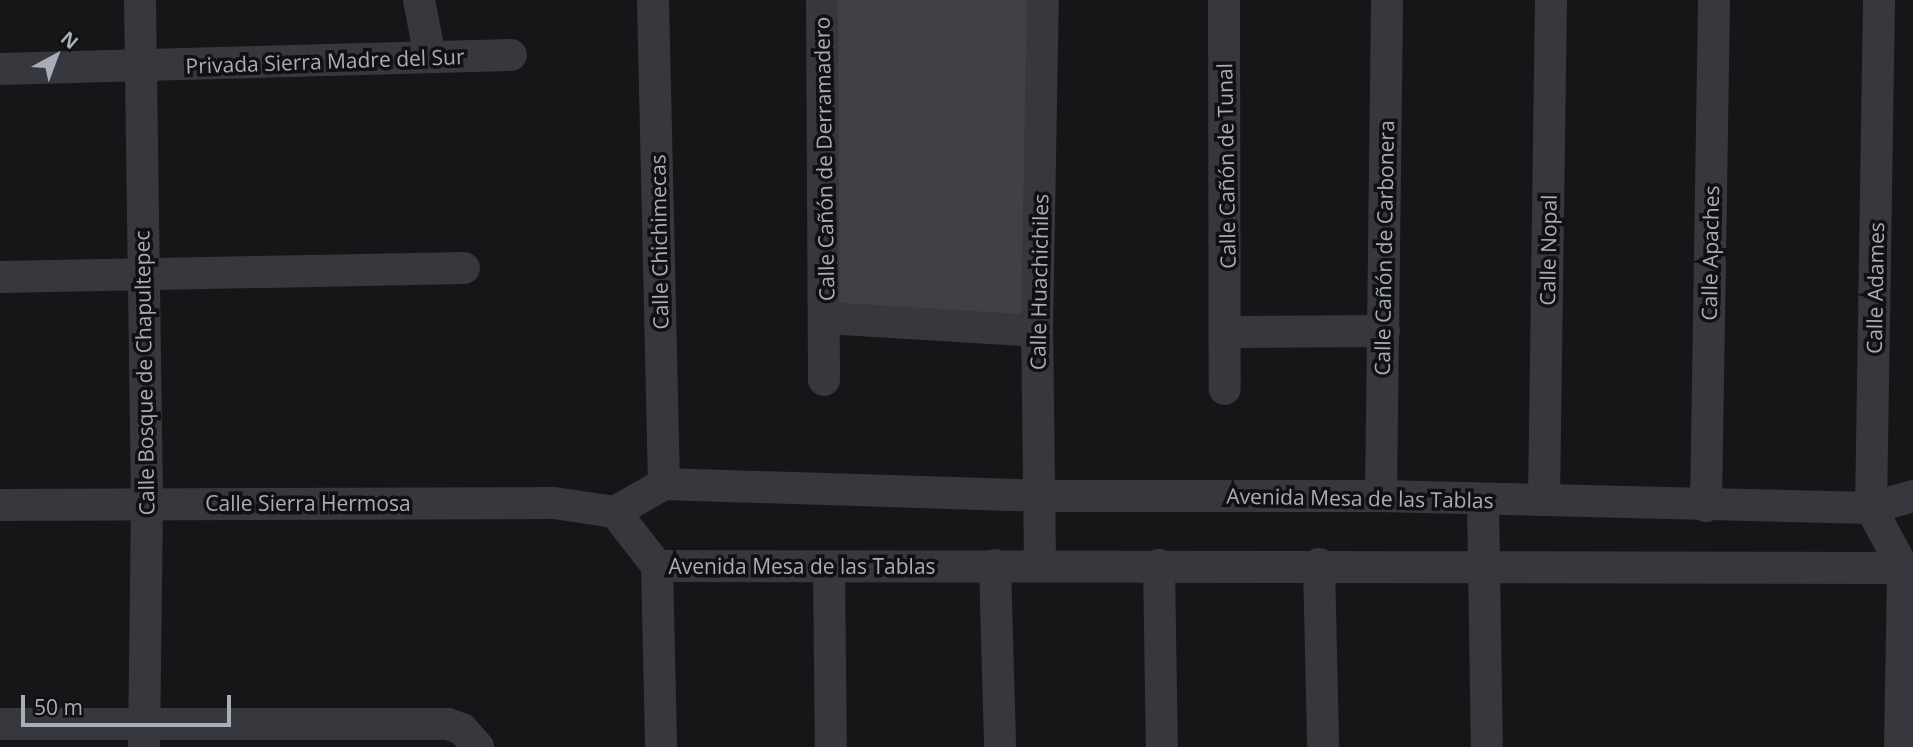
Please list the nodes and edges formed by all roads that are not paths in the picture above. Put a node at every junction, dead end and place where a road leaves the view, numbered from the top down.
1 (139, 0) edge
2 (419, 0) edge
3 (653, 0) edge
4 (822, 0) edge
5 (1043, 0) edge
6 (1224, 0) edge
7 (1387, 0) edge
8 (1551, 0) edge
9 (1713, 0) edge
10 (1879, 0) edge
11 (510, 55) dead end
12 (430, 57) junction
13 (139, 67) junction
14 (0, 69) edge
15 (464, 268) dead end
16 (142, 273) junction
17 (0, 277) edge
18 (825, 318) junction
19 (1037, 331) junction
20 (1384, 331) junction
21 (1227, 332) junction
22 (824, 380) dead end
23 (1225, 389) dead end
24 (664, 484) junction
25 (1040, 496) junction
26 (1381, 496) junction
27 (1913, 496) edge
28 (1483, 500) junction
29 (1544, 500) junction
30 (147, 502) junction
31 (1706, 506) junction
32 (1871, 508) junction
33 (615, 512) junction
34 (4, 513) edge
35 (1040, 564) junction
36 (1319, 564) junction
37 (995, 565) junction
38 (1159, 565) junction
39 (657, 566) junction
40 (1483, 566) junction
41 (1910, 567) edge
42 (829, 568) junction
43 (0, 724) edge
44 (144, 737) edge
45 (478, 747) edge
46 (661, 747) edge
47 (831, 747) edge
48 (1000, 747) edge
49 (1162, 747) edge
50 (1323, 747) edge
51 (1487, 747) edge
52 (1899, 747) edge

1 - 13 street, Calle Bosque de Chapultepec
2 - 12 street
3 - 24 street, Calle Chichimecas
4 - 18 street, Calle Cañón de Derramadero
5 - 19 street, Calle Huachichiles
6 - 21 street, Calle Cañón de Tunal
7 - 20 street, Calle Cañón de Carbonera
8 - 29 street, Calle Nopal
9 - 31 street, Calle Apaches
10 - 32 street, Calle Adames
11 - 12 street, Privada Sierra Madre del Sur
12 - 13 street, Privada Sierra Madre del Sur
13 - 14 street, Privada Sierra Madre del Sur
13 - 16 street, Calle Bosque de Chapultepec
15 - 16 street
16 - 17 street
16 - 30 street, Calle Bosque de Chapultepec
18 - 19 street, Calle Cañón de Derramadero
18 - 22 street, Calle Cañón de Derramadero
19 - 25 street, Calle Huachichiles
20 - 21 street
20 - 26 street, Calle Cañón de Carbonera
21 - 23 street, Calle Cañón de Tunal
24 - 25 street, Avenida Mesa de las Tablas
24 - 33 street
25 - 26 street, Avenida Mesa de las Tablas
25 - 35 street, Calle Huachichiles
26 - 28 street, Avenida Mesa de las Tablas
27 - 32 street, Avenida Mesa de las Tablas
28 - 29 street, Avenida Mesa de las Tablas
28 - 40 street
29 - 31 street, Avenida Mesa de las Tablas
30 - 33 street, Calle Sierra Hermosa
30 - 34 street, Calle Sierra Hermosa
30 - 44 street, Calle Bosque de Chapultepec
31 - 32 street, Avenida Mesa de las Tablas
32 - 41 street, Calle Adames
33 - 39 street, Avenida Mesa de las Tablas
35 - 37 street, Avenida Mesa de las Tablas
35 - 38 street, Avenida Mesa de las Tablas
36 - 38 street, Avenida Mesa de las Tablas
36 - 40 street, Avenida Mesa de las Tablas
36 - 50 street
37 - 42 street, Avenida Mesa de las Tablas
37 - 48 street
38 - 49 street
39 - 42 street, Avenida Mesa de las Tablas
39 - 46 street
40 - 41 street, Avenida Mesa de las Tablas
40 - 51 street
41 - 52 street
42 - 47 street
43 - 44 street
44 - 45 street

